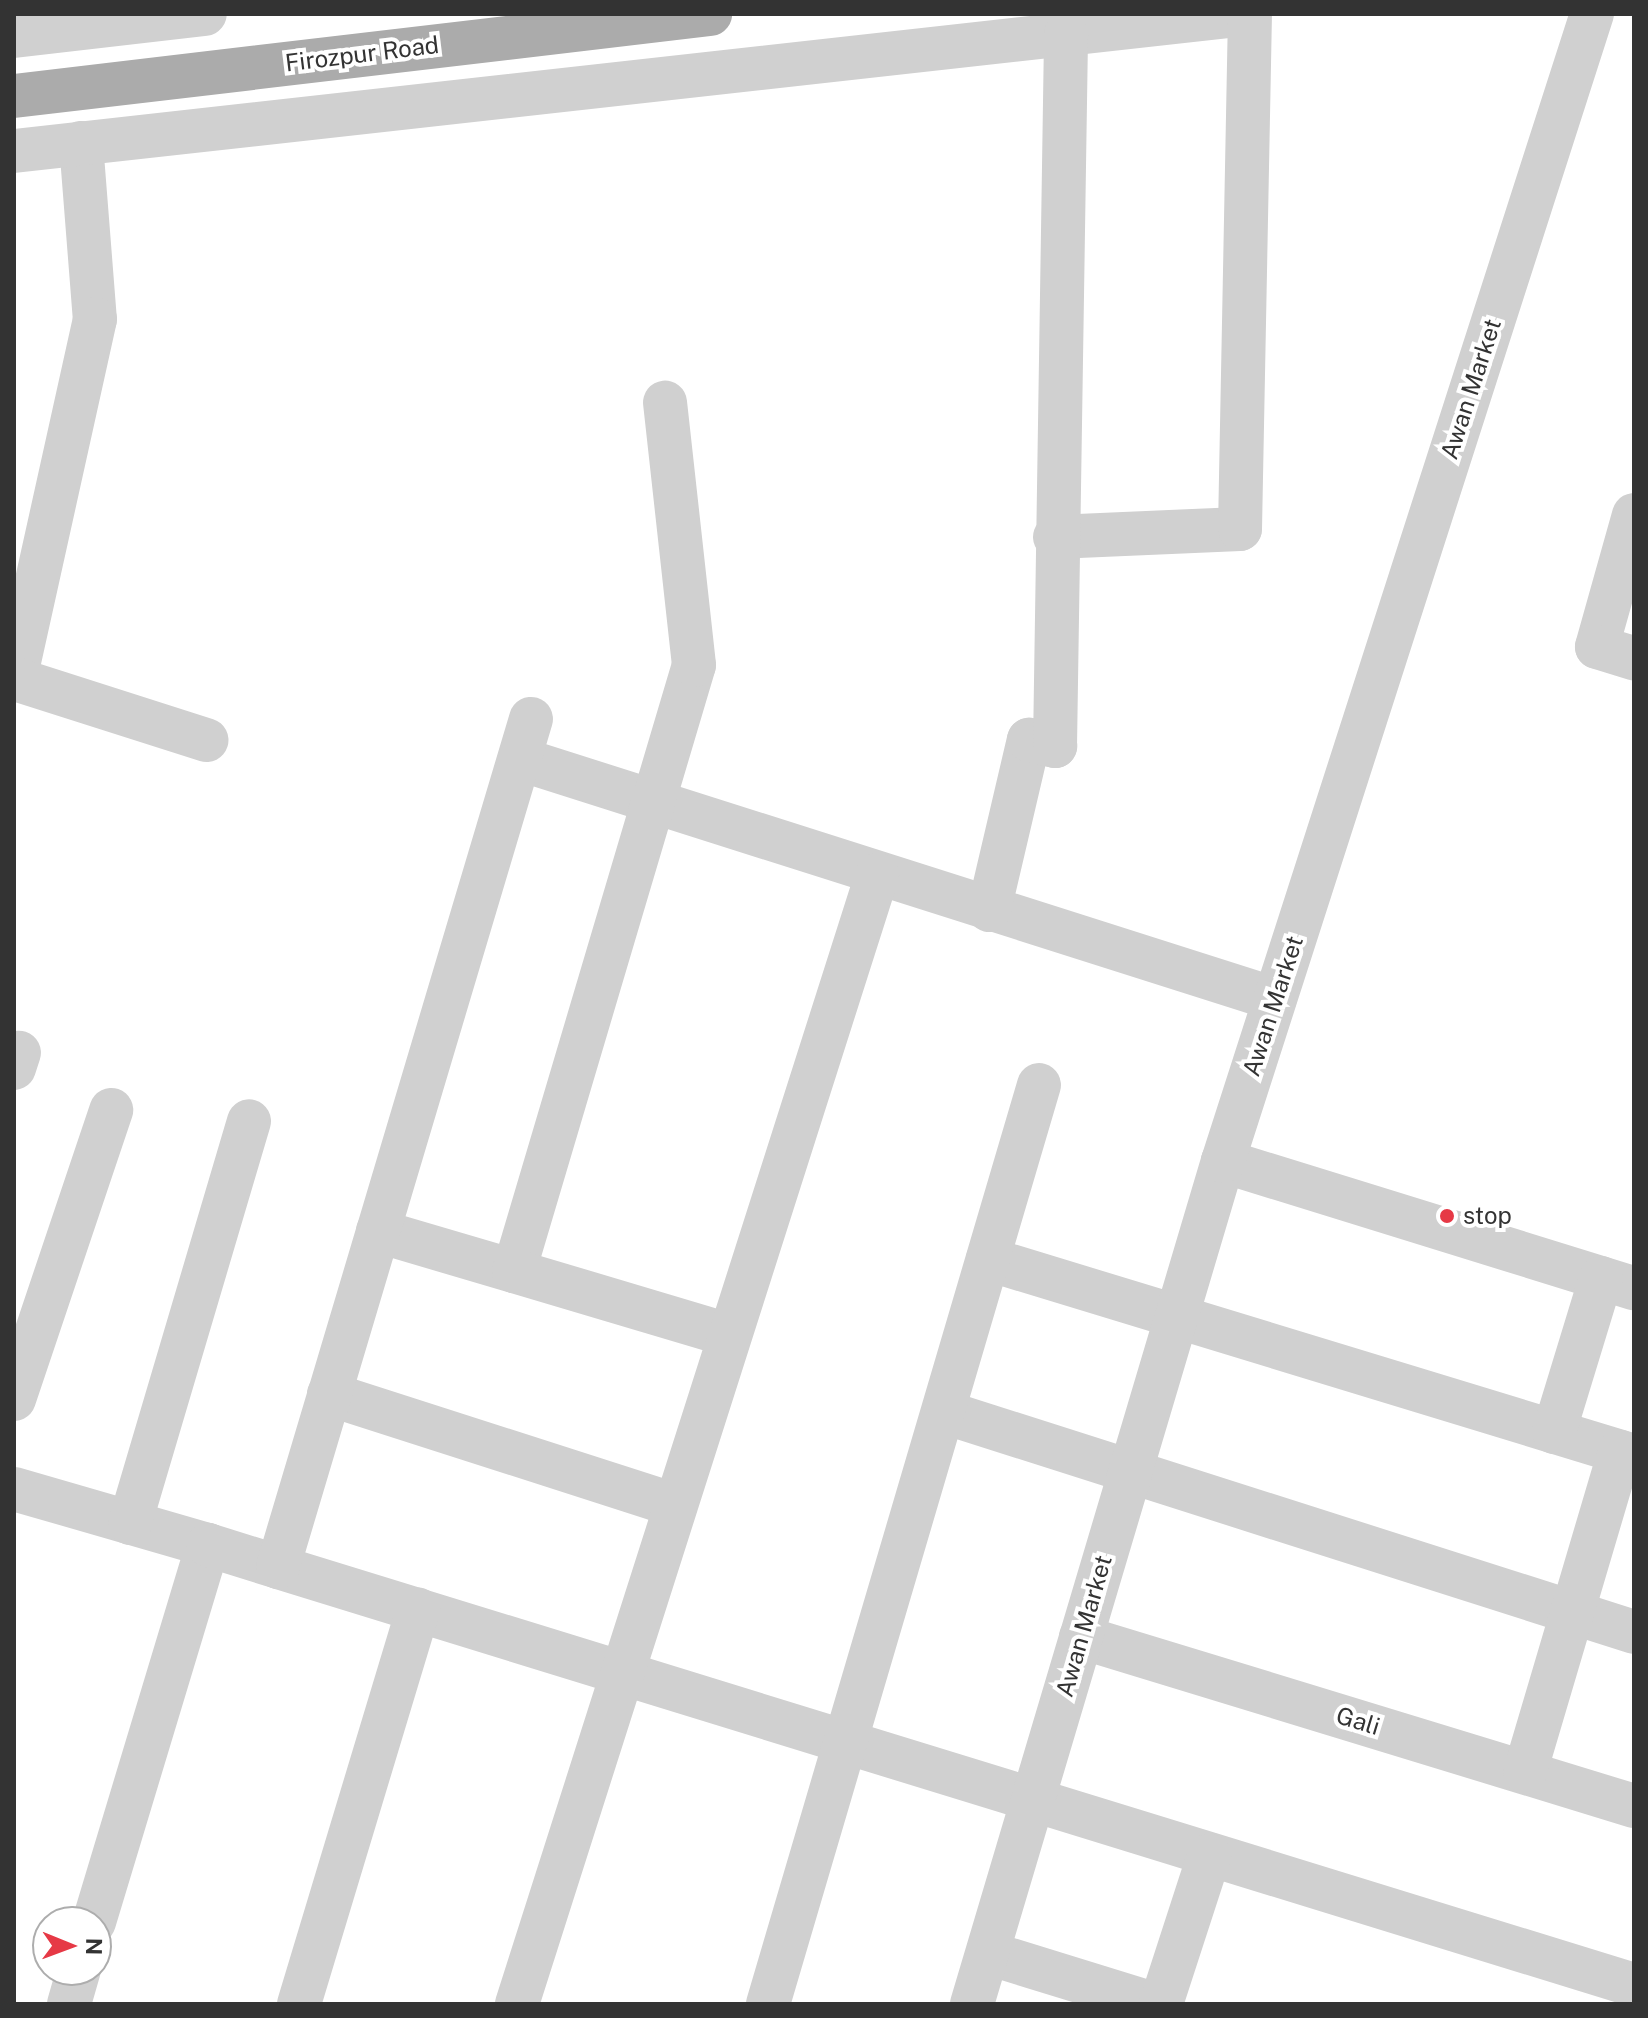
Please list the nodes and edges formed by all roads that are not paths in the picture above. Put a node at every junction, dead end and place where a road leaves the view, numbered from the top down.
1 (205, 14) edge
2 (710, 14) edge
3 (1248, 14) edge
4 (1592, 14) edge
5 (1066, 34) junction
6 (14, 36) edge
7 (14, 96) edge
8 (81, 143) junction
9 (14, 151) edge
10 (665, 403) dead end
11 (1634, 515) edge
12 (1055, 537) junction
13 (1634, 658) edge
14 (206, 740) dead end
15 (657, 803) junction
16 (877, 875) junction
17 (989, 910) junction
18 (1275, 999) junction
19 (1039, 1085) dead end
20 (111, 1110) dead end
21 (249, 1121) dead end
22 (1223, 1161) junction
23 (378, 1231) junction
24 (988, 1259) junction
25 (514, 1271) junction
26 (1617, 1283) edge
27 (1174, 1320) junction
28 (729, 1335) junction
29 (329, 1394) junction
30 (14, 1399) edge
31 (944, 1412) junction
32 (1554, 1432) junction
33 (1627, 1454) edge
34 (1130, 1471) junction
35 (14, 1489) edge
36 (675, 1505) junction
37 (130, 1523) junction
38 (208, 1545) junction
39 (278, 1567) junction
40 (418, 1610) junction
41 (1576, 1615) junction
42 (1634, 1632) edge
43 (1081, 1637) junction
44 (621, 1672) junction
45 (848, 1742) junction
46 (1525, 1772) junction
47 (1034, 1799) junction
48 (1634, 1806) edge
49 (1209, 1856) junction
50 (99, 1906) edge
51 (988, 1953) junction
52 (1634, 1985) edge
53 (299, 2004) edge
54 (517, 2004) edge
55 (768, 2004) edge
56 (972, 2004) edge
57 (1154, 2004) edge
58 (1161, 2004) edge

1 - 6 street
2 - 7 main road, Firozpur Road
3 - 5 street
3 - 12 street
4 - 18 street, Awan Market
5 - 8 street
5 - 12 street
8 - 9 street
8 - 14 street
10 - 15 street
11 - 13 street
12 - 17 street
15 - 16 street
15 - 23 street
15 - 25 street
16 - 17 street
16 - 28 street
17 - 18 street
18 - 22 street, Awan Market
19 - 24 street
20 - 30 street
21 - 37 street
22 - 26 street
22 - 27 street, Awan Market
23 - 25 street
23 - 29 street
24 - 27 street
24 - 31 street
25 - 28 street
26 - 32 street
27 - 32 street
27 - 34 street, Awan Market
28 - 36 street
29 - 36 street
29 - 39 street
31 - 34 street
31 - 45 street
32 - 33 street
33 - 41 street
34 - 41 street
34 - 43 street, Awan Market
35 - 37 street
36 - 44 street
37 - 38 street
38 - 39 street
38 - 50 street
39 - 40 street
40 - 44 street
40 - 53 street
41 - 42 street
41 - 46 street
43 - 46 street, Gali
43 - 47 street, Awan Market
44 - 45 street
44 - 54 street
45 - 47 street
45 - 55 street
46 - 48 street, Gali
47 - 49 street
47 - 51 street, Awan Market
49 - 52 street
49 - 58 street
51 - 56 street, Awan Market
51 - 57 street

